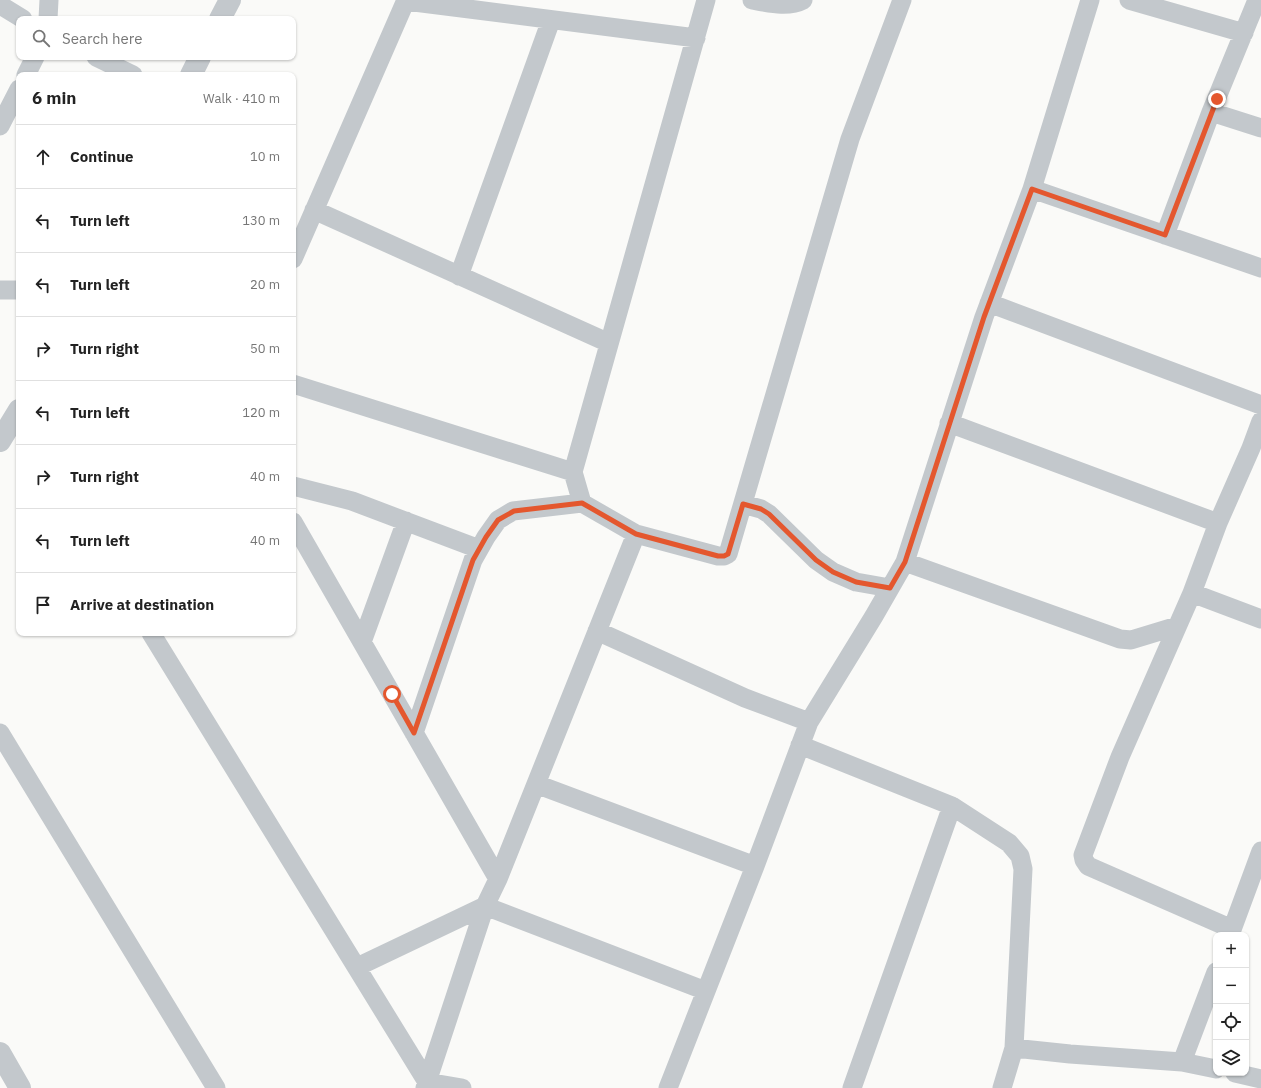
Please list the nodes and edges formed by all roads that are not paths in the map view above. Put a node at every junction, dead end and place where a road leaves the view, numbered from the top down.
1 (49, 0) edge
2 (230, 0) edge
3 (706, 0) edge
4 (752, 0) edge
5 (803, 0) edge
6 (902, 0) edge
7 (1090, 0) edge
8 (1129, 0) edge
9 (406, 1) edge
10 (1258, 4) edge
11 (0, 6) edge
12 (18, 16) edge
13 (48, 16) edge
14 (222, 16) edge
15 (551, 20) junction
16 (1244, 33) junction
17 (696, 38) junction
18 (34, 60) edge
19 (102, 60) edge
20 (198, 60) edge
21 (28, 72) edge
22 (127, 72) edge
23 (192, 72) edge
24 (16, 95) edge
25 (1211, 112) junction
26 (0, 126) edge
27 (1261, 128) edge
28 (1032, 189) junction
29 (314, 210) junction
30 (1165, 235) junction
31 (296, 252) edge
32 (1261, 268) edge
33 (459, 276) junction
34 (0, 290) edge
35 (16, 290) edge
36 (990, 303) junction
37 (609, 343) junction
38 (296, 385) edge
39 (1261, 405) edge
40 (16, 417) edge
41 (1261, 421) edge
42 (949, 423) junction
43 (0, 441) edge
44 (1256, 450) edge
45 (573, 472) junction
46 (296, 487) edge
47 (582, 503) junction
48 (743, 504) junction
49 (406, 521) junction
50 (1218, 523) junction
51 (296, 527) edge
52 (636, 534) junction
53 (479, 549) junction
54 (905, 562) junction
55 (890, 588) junction
56 (1192, 593) junction
57 (1261, 619) edge
58 (1177, 626) junction
59 (597, 631) junction
60 (153, 636) edge
61 (362, 642) junction
62 (809, 722) junction
63 (0, 733) edge
64 (414, 733) junction
65 (800, 745) junction
66 (536, 784) junction
67 (952, 806) junction
68 (1261, 851) edge
69 (756, 866) junction
70 (498, 879) junction
71 (485, 906) junction
72 (1231, 932) edge
73 (356, 967) junction
74 (1213, 980) edge
75 (706, 991) junction
76 (1014, 1048) junction
77 (0, 1053) edge
78 (1182, 1062) junction
79 (1213, 1068) edge
80 (1249, 1076) edge
81 (1261, 1078) edge
82 (426, 1085) edge
83 (20, 1088) edge
84 (216, 1088) edge
85 (462, 1088) edge
86 (668, 1088) edge
87 (852, 1088) edge
88 (1002, 1088) edge

1 - 13 street
2 - 14 street
3 - 17 street
4 - 5 street
6 - 48 street
7 - 28 street
8 - 16 street
9 - 15 street
9 - 29 street
10 - 16 street
11 - 12 street
15 - 17 street
15 - 33 street
16 - 25 street
17 - 37 street
18 - 21 street
19 - 22 street
20 - 23 street
24 - 26 street
25 - 27 street
25 - 30 street
28 - 30 street
28 - 36 street
29 - 31 street
29 - 33 street
30 - 32 street
33 - 37 street
34 - 35 street
36 - 39 street
36 - 42 street
37 - 45 street
38 - 45 street
40 - 43 street
41 - 44 street
42 - 50 street
42 - 54 street
44 - 50 street
45 - 47 street
46 - 49 street
47 - 52 street
47 - 53 street
48 - 52 street
48 - 55 street
49 - 53 street
49 - 61 street
50 - 56 street
51 - 61 street
52 - 59 street
53 - 64 street
54 - 55 street
54 - 58 street
55 - 62 street
56 - 57 street
56 - 58 street
58 - 72 street
59 - 62 street
59 - 66 street
60 - 73 street
61 - 64 street
62 - 65 street
63 - 84 street
64 - 70 street
65 - 67 street
65 - 69 street
66 - 69 street
66 - 70 street
67 - 76 street
67 - 87 street
68 - 72 street
69 - 75 street
70 - 71 street
71 - 73 street
71 - 75 street
71 - 82 street
73 - 82 street
74 - 78 street
75 - 86 street
76 - 78 street
76 - 88 street
77 - 83 street
78 - 79 street
80 - 81 street
82 - 85 street

